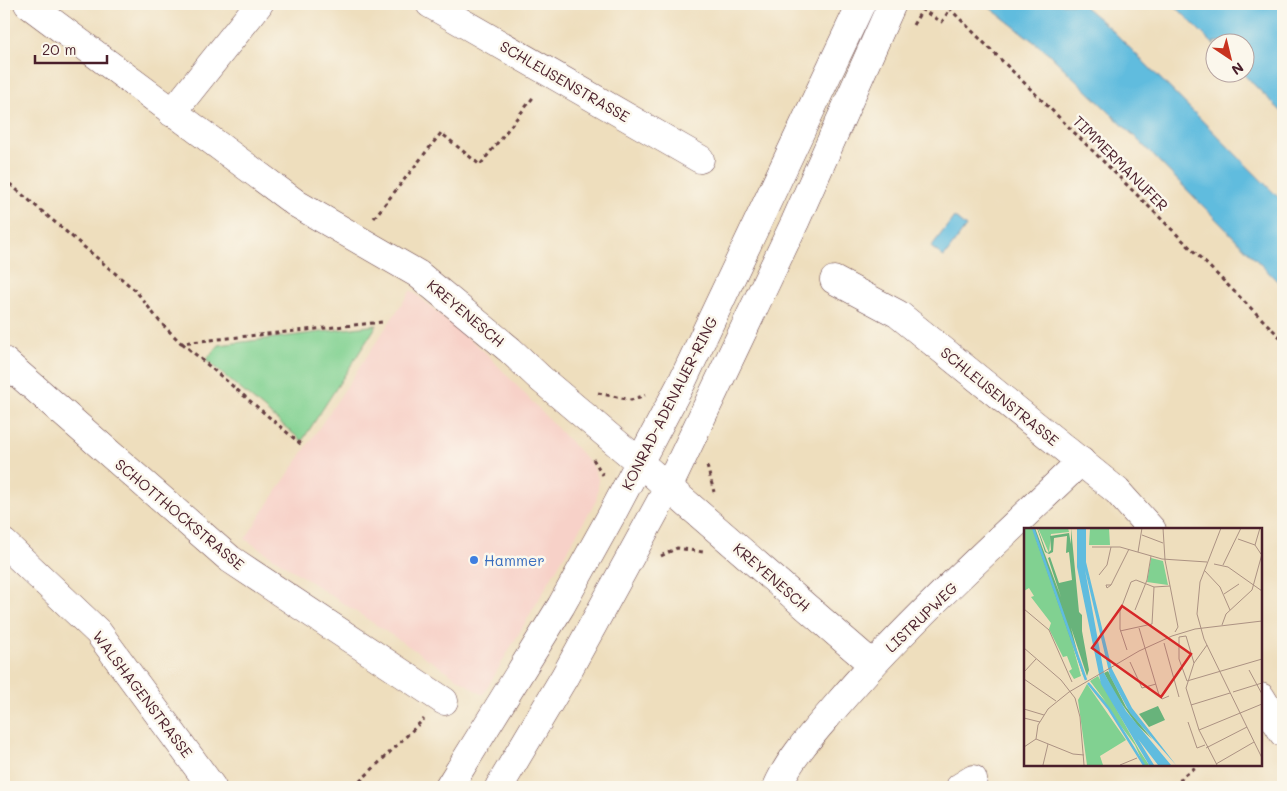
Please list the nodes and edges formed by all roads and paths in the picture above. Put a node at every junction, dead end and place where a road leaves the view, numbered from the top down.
1 (28, 4) edge
2 (259, 4) edge
3 (430, 4) edge
4 (861, 4) edge
5 (892, 4) edge
6 (942, 4) edge
7 (950, 9) junction
8 (912, 27) dead end
9 (553, 73) junction
10 (172, 113) junction
11 (700, 158) dead end
12 (4, 179) edge
13 (357, 240) junction
14 (834, 280) dead end
15 (383, 322) dead end
16 (1283, 340) edge
17 (181, 343) junction
18 (4, 361) edge
19 (595, 392) dead end
20 (650, 393) dead end
21 (303, 446) dead end
22 (1081, 461) junction
23 (639, 462) junction
24 (668, 488) junction
25 (1150, 528) edge
26 (4, 543) edge
27 (872, 664) junction
28 (1262, 699) edge
29 (444, 701) joint
30 (1283, 733) edge
31 (1198, 766) edge
32 (212, 787) edge
33 (354, 787) edge
34 (449, 787) edge
35 (499, 787) edge
36 (777, 787) edge
37 (1175, 787) edge

1 - 10 street, KREYENESCH
2 - 10 street
3 - 9 street, SCHLEUSENSTRASSE
4 - 23 street, KONRAD-ADENAUER-RING
5 - 24 street
6 - 7 path, TIMMERMANUFER
7 - 8 path
7 - 16 path, TIMMERMANUFER
9 - 11 street, SCHLEUSENSTRASSE
9 - 13 path
10 - 13 street, KREYENESCH
12 - 17 path
13 - 23 street, KREYENESCH
14 - 22 street, SCHLEUSENSTRASSE
15 - 17 path
17 - 21 path
18 - 29 street, SCHOTTHOCKSTRASSE
19 - 20 path
22 - 25 street, SCHLEUSENSTRASSE
22 - 27 street, LISTRUPWEG
23 - 24 street, KREYENESCH
23 - 34 street, KONRAD-ADENAUER-RING
24 - 27 street, KREYENESCH
24 - 35 street
26 - 32 street, WALSHAGENSTRASSE
27 - 36 street, LISTRUPWEG
28 - 30 street
29 - 33 path
31 - 37 path

